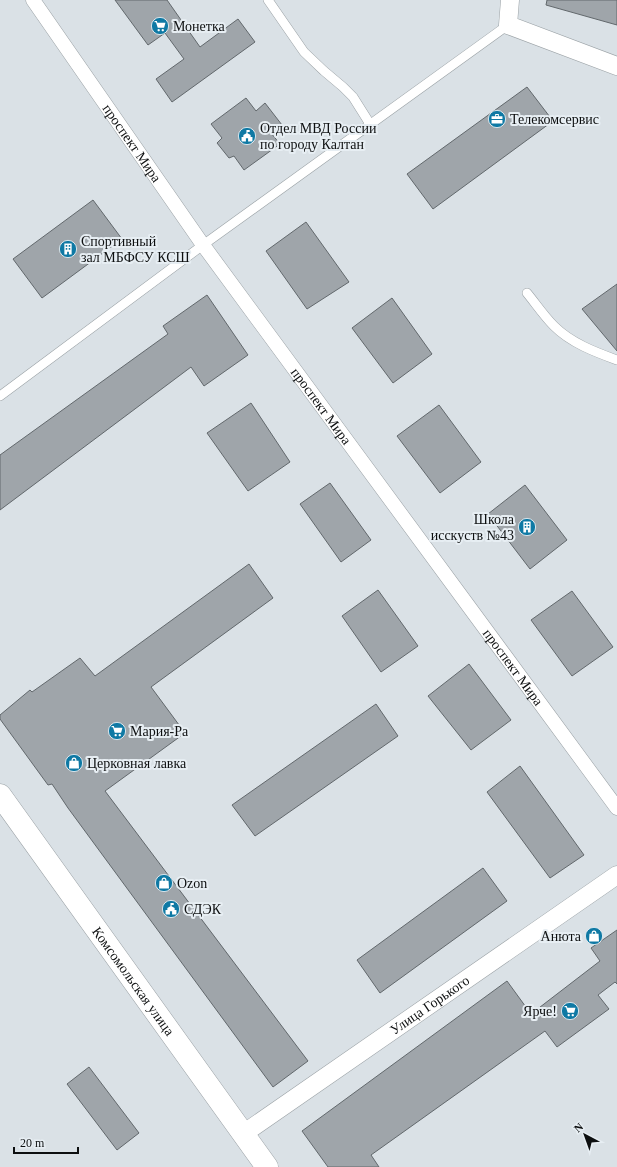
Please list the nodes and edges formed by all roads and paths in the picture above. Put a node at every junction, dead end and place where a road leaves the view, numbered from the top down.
1 (33, 0) edge
2 (268, 0) edge
3 (510, 0) edge
4 (508, 25) junction
5 (617, 66) edge
6 (370, 124) junction
7 (203, 244) junction
8 (527, 293) dead end
9 (617, 360) edge
10 (0, 396) edge
11 (0, 795) edge
12 (617, 808) edge
13 (617, 875) edge
14 (243, 1134) junction
15 (267, 1167) edge

1 - 7 street, проспект Мира
2 - 6 lane
3 - 4 street
4 - 5 street
4 - 6 lane
6 - 7 lane
7 - 10 lane
7 - 12 street, проспект Мира
8 - 9 lane
11 - 14 street, Комсомольская улица
13 - 14 street, Улица Горького
14 - 15 street, Комсомольская улица

